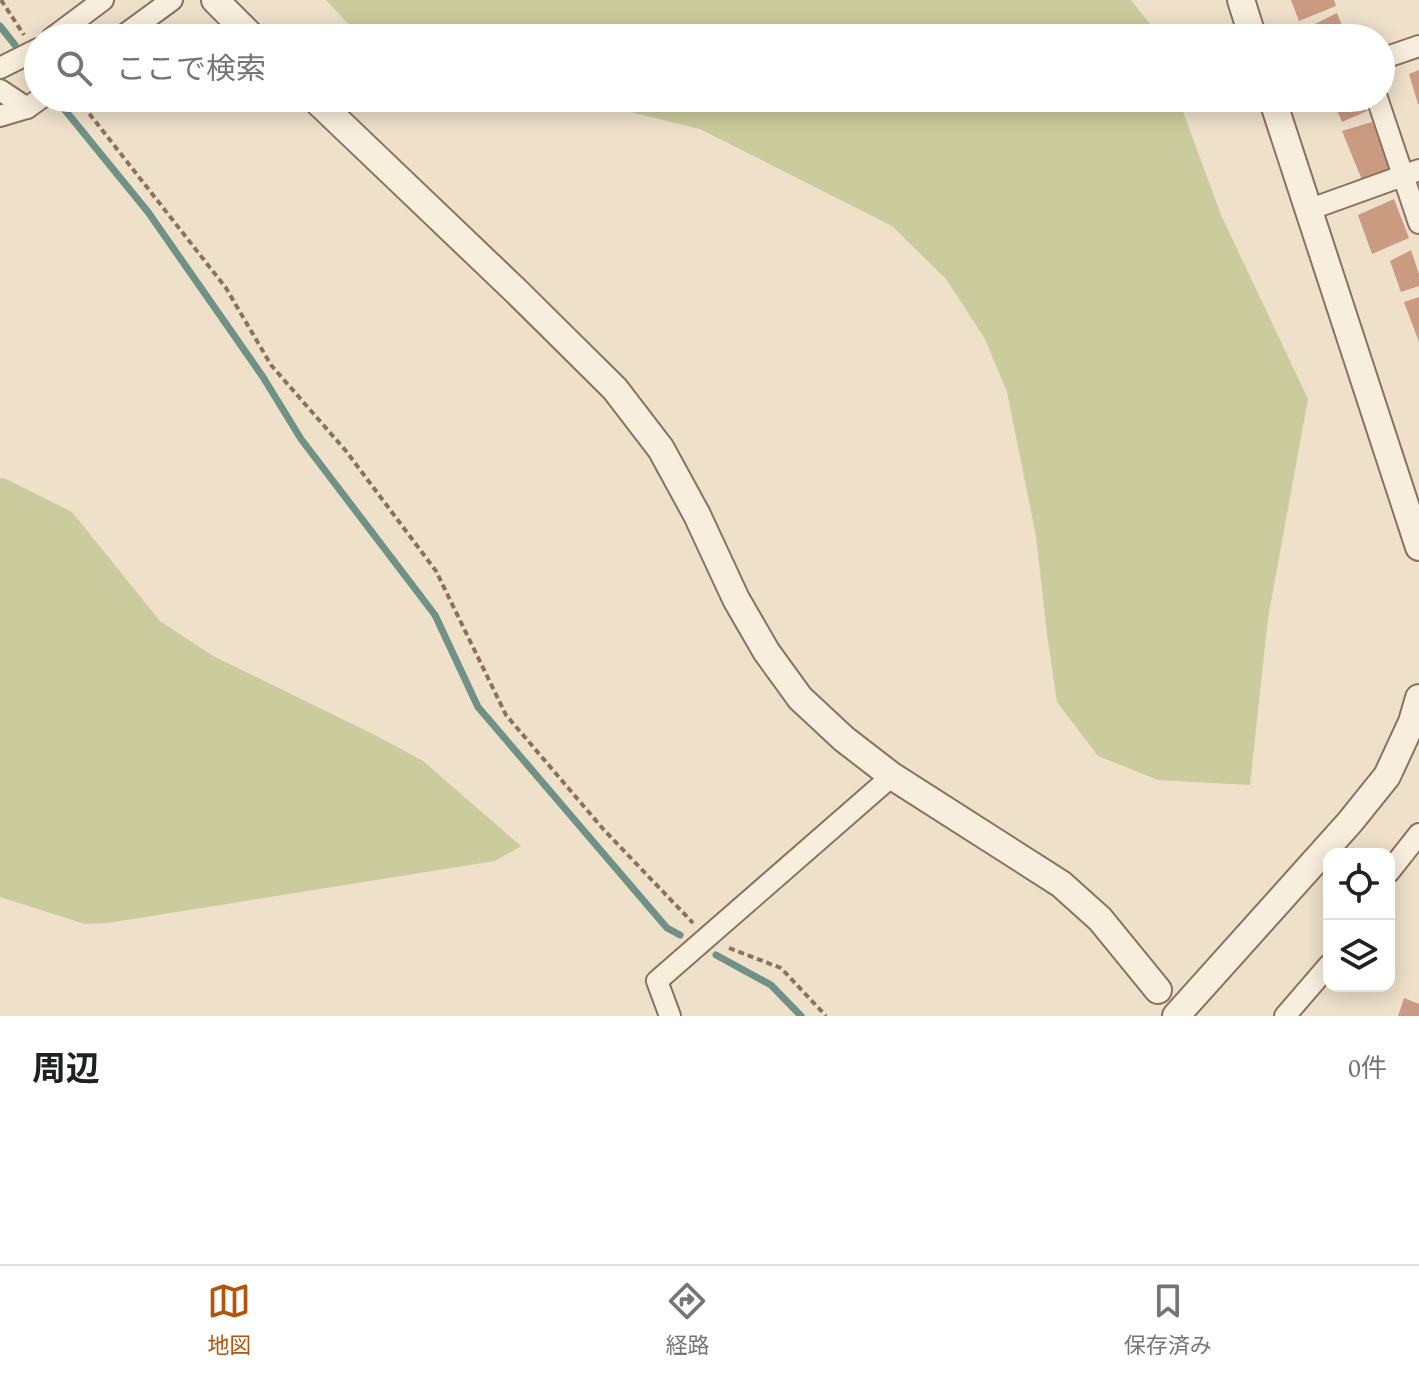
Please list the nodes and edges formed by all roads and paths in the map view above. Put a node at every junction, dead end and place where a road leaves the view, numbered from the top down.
1 (1, 0) edge
2 (103, 0) edge
3 (172, 0) edge
4 (215, 0) edge
5 (1241, 0) edge
6 (71, 24) edge
7 (139, 24) edge
8 (239, 24) edge
9 (1249, 24) edge
10 (24, 32) edge
11 (1419, 46) edge
12 (1395, 54) edge
13 (24, 56) edge
14 (0, 68) edge
15 (0, 90) edge
16 (24, 99) edge
17 (24, 107) edge
18 (88, 112) edge
19 (329, 112) edge
20 (1276, 112) edge
21 (1383, 112) edge
22 (0, 116) edge
23 (1411, 172) edge
24 (1308, 210) junction
25 (1419, 223) edge
26 (1419, 547) edge
27 (1419, 698) edge
28 (892, 776) junction
29 (1419, 834) edge
30 (1395, 864) edge
31 (707, 937) junction
32 (1323, 972) edge
33 (1158, 990) dead end
34 (670, 1016) edge
35 (826, 1016) edge
36 (1176, 1016) edge
37 (1285, 1016) edge

1 - 10 path
2 - 6 street
3 - 7 street
4 - 8 street
5 - 9 street
11 - 12 street
13 - 14 street
15 - 16 street
17 - 22 street
18 - 31 path
19 - 28 street
20 - 24 street
21 - 23 street
23 - 24 street
23 - 25 street
24 - 26 street
27 - 36 street
28 - 31 street
28 - 33 street
29 - 30 street
31 - 34 street
31 - 35 path
32 - 37 street

